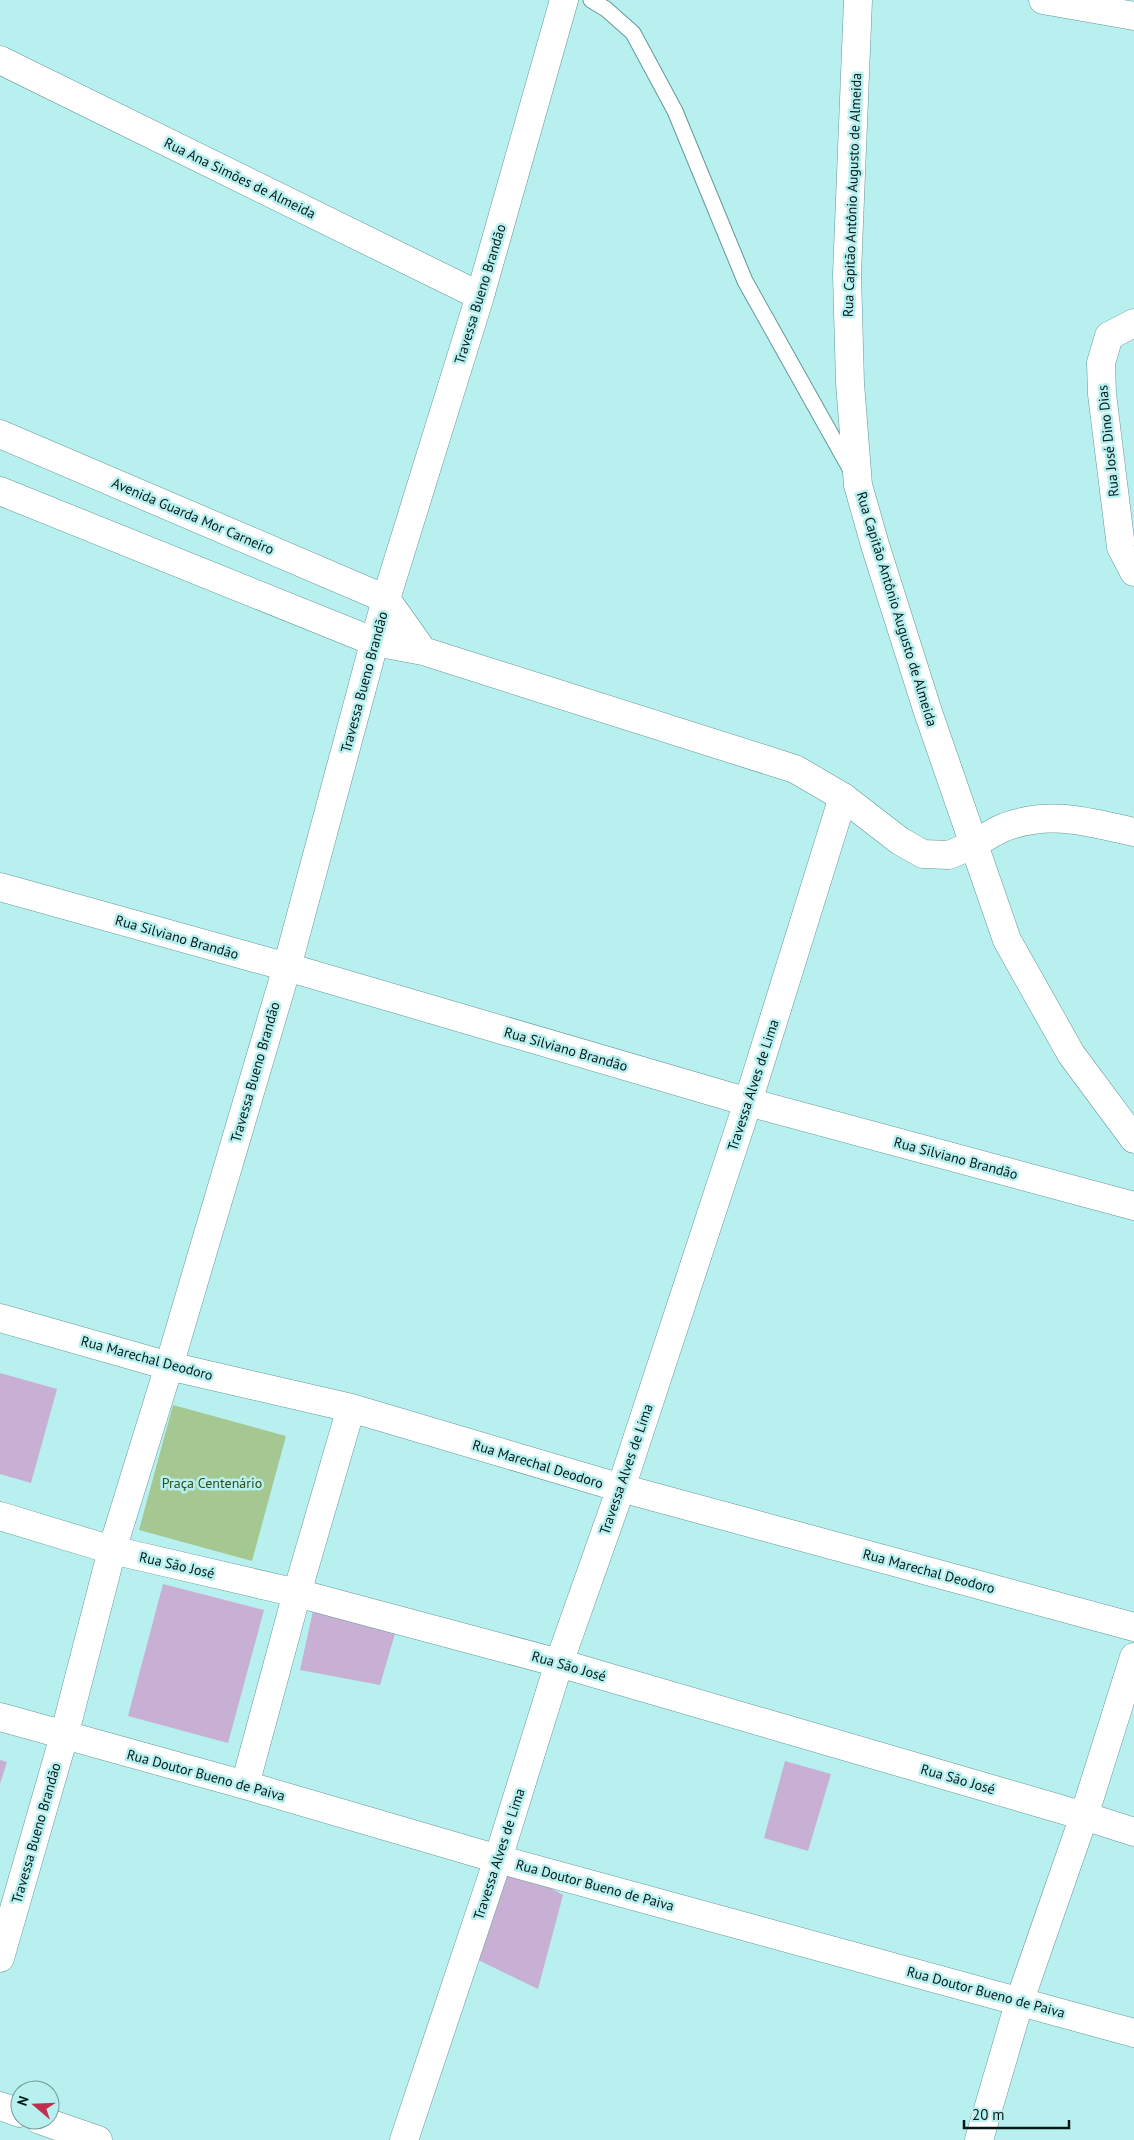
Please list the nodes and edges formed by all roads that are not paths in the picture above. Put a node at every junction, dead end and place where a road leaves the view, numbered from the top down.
1 (564, 0) edge
2 (591, 0) edge
3 (858, 0) edge
4 (1043, 0) edge
5 (1134, 16) edge
6 (0, 60) edge
7 (480, 296) junction
8 (1134, 323) edge
9 (0, 434) edge
10 (858, 484) junction
11 (0, 491) edge
12 (1134, 572) edge
13 (386, 599) junction
14 (375, 642) junction
15 (423, 651) junction
16 (843, 797) junction
17 (1134, 832) edge
18 (975, 844) junction
19 (0, 887) edge
20 (286, 967) junction
21 (748, 1102) junction
22 (1134, 1139) edge
23 (1134, 1206) edge
24 (0, 1318) edge
25 (169, 1366) junction
26 (351, 1408) junction
27 (621, 1488) junction
28 (0, 1516) edge
29 (112, 1550) junction
30 (297, 1593) junction
31 (1134, 1627) edge
32 (1134, 1657) edge
33 (559, 1663) junction
34 (0, 1717) edge
35 (64, 1736) junction
36 (245, 1784) junction
37 (1084, 1816) junction
38 (1134, 1832) edge
39 (498, 1859) junction
40 (0, 1958) edge
41 (1020, 2000) junction
42 (1134, 2033) edge
43 (60, 2127) edge
44 (98, 2140) edge
45 (404, 2140) edge
46 (979, 2140) edge

1 - 7 street, Travessa Bueno Brandão
2 - 10 lane
3 - 10 street, Rua Capitão Antônio Augusto de Almeida
4 - 5 street
6 - 7 street, Rua Ana Simões de Almeida
7 - 13 street, Travessa Bueno Brandão
8 - 12 street, Rua José Dino Dias
9 - 13 street, Avenida Guarda Mor Carneiro
10 - 18 street, Rua Capitão Antônio Augusto de Almeida
11 - 14 street
13 - 14 street, Travessa Bueno Brandão
13 - 15 street
14 - 15 street
14 - 20 street, Travessa Bueno Brandão
15 - 16 street
16 - 18 street
16 - 21 street, Travessa Alves de Lima
17 - 18 street
18 - 22 street, Rua Capitão Antônio Augusto de Almeida
19 - 20 street, Rua Silviano Brandão
20 - 21 street, Rua Silviano Brandão
20 - 25 street, Travessa Bueno Brandão
21 - 23 street, Rua Silviano Brandão
21 - 27 street, Travessa Alves de Lima
24 - 25 street, Rua Marechal Deodoro
25 - 26 street, Rua Marechal Deodoro
25 - 29 street
26 - 27 street, Rua Marechal Deodoro
26 - 30 street
27 - 31 street, Rua Marechal Deodoro
27 - 33 street, Travessa Alves de Lima
28 - 29 street, Rua São José
29 - 30 street, Rua São José
29 - 35 street
30 - 33 street, Rua São José
30 - 36 street
32 - 37 street
33 - 37 street, Rua São José
33 - 39 street, Travessa Alves de Lima
34 - 35 street, Rua Doutor Bueno de Paiva
35 - 36 street, Rua Doutor Bueno de Paiva
35 - 40 street, Travessa Bueno Brandão
36 - 39 street, Rua Doutor Bueno de Paiva
37 - 38 street, Rua São José
37 - 41 street
39 - 41 street, Rua Doutor Bueno de Paiva
39 - 45 street, Travessa Alves de Lima
41 - 42 street, Rua Doutor Bueno de Paiva
41 - 46 street
43 - 44 street

